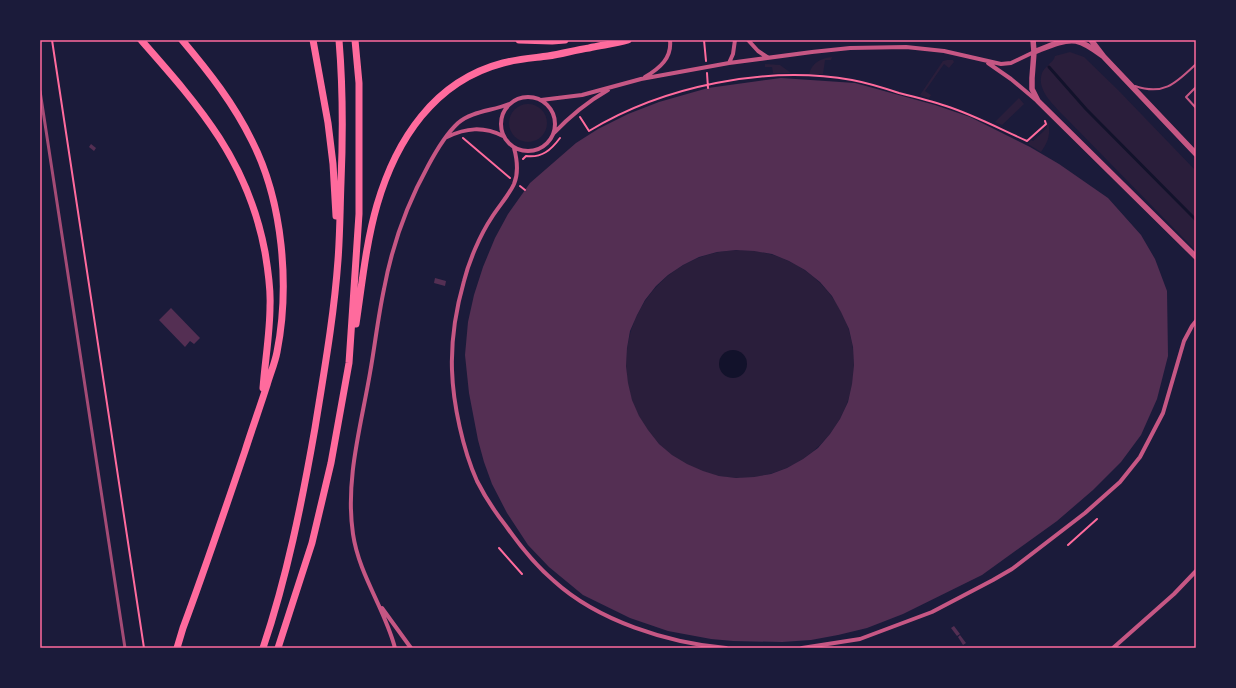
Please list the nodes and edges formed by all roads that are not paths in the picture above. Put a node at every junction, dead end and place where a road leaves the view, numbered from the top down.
1 (141, 40) edge
2 (182, 40) edge
3 (314, 40) edge
4 (339, 40) edge
5 (355, 40) edge
6 (519, 40) edge
7 (565, 40) edge
8 (628, 40) edge
9 (670, 40) edge
10 (736, 40) edge
11 (748, 40) edge
12 (1033, 40) edge
13 (1092, 40) edge
14 (1034, 52) junction
15 (1104, 56) junction
16 (768, 57) junction
17 (986, 62) junction
18 (729, 63) junction
19 (1196, 64) edge
20 (641, 79) junction
21 (1130, 85) junction
22 (1196, 87) edge
23 (612, 88) junction
24 (541, 100) junction
25 (1038, 101) junction
26 (509, 104) junction
27 (1196, 108) edge
28 (553, 134) junction
29 (503, 136) junction
30 (445, 138) junction
31 (514, 148) junction
32 (1196, 154) edge
33 (1196, 257) edge
34 (338, 260) junction
35 (1196, 321) edge
36 (350, 364) junction
37 (262, 400) junction
38 (1196, 571) edge
39 (378, 602) junction
40 (177, 648) edge
41 (263, 648) edge
42 (278, 648) edge
43 (396, 648) edge
44 (411, 648) edge
45 (726, 648) edge
46 (802, 648) edge
47 (1113, 648) edge

1 - 37 highway
2 - 37 highway
3 - 34 highway
4 - 34 highway
5 - 36 highway
6 - 7 highway
8 - 36 highway
9 - 20 street
10 - 18 street
11 - 16 street
12 - 14 street
13 - 15 street
14 - 15 street
14 - 17 street
14 - 25 street
15 - 21 street
16 - 17 street
16 - 18 street
17 - 25 street
18 - 20 street
19 - 21 lane
20 - 23 street
21 - 32 street
22 - 27 lane
23 - 24 street
23 - 28 street
24 - 26 street
24 - 28 street
25 - 33 street
26 - 29 street
26 - 30 street
28 - 31 street
29 - 30 street
29 - 31 street
30 - 39 street
31 - 45 street
34 - 41 highway
35 - 46 street
36 - 42 highway
37 - 40 highway
38 - 47 street
39 - 43 street
39 - 44 street

